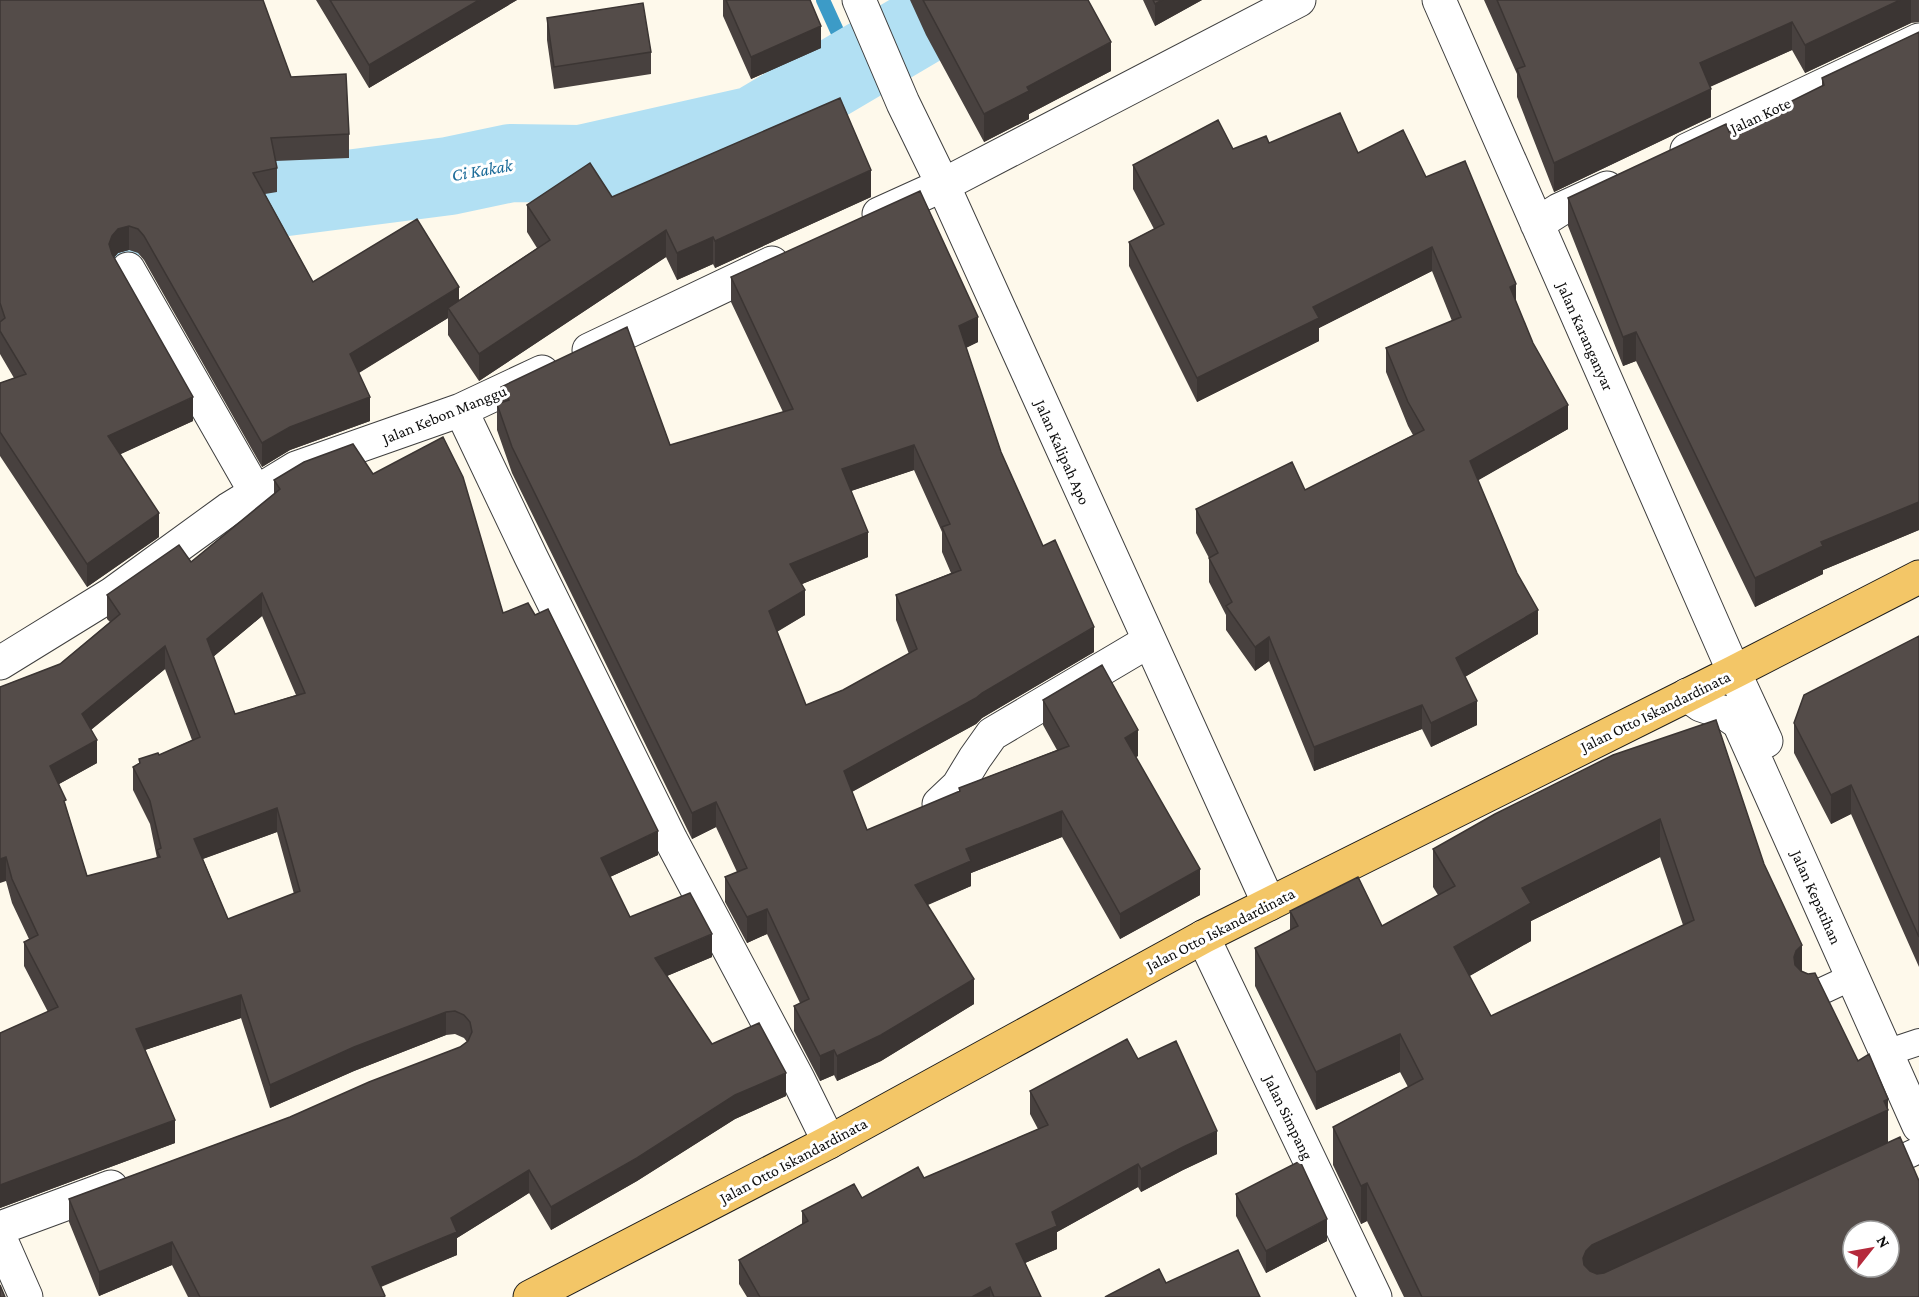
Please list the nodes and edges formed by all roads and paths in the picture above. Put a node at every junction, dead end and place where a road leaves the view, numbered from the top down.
1 (1299, 0) edge
2 (1439, 0) edge
3 (860, 4) edge
4 (1919, 40) edge
5 (1665, 160) edge
6 (1634, 175) edge
7 (943, 185) junction
8 (857, 224) edge
9 (1537, 224) junction
10 (794, 253) edge
11 (128, 269) dead end
12 (461, 410) junction
13 (256, 493) junction
14 (1919, 577) edge
15 (1149, 641) junction
16 (0, 663) edge
17 (1734, 672) junction
18 (1687, 695) junction
19 (939, 804) edge
20 (1269, 904) junction
21 (1203, 936) junction
22 (1852, 977) junction
23 (1809, 997) edge
24 (1902, 1048) edge
25 (1919, 1083) edge
26 (1919, 1126) edge
27 (829, 1142) junction
28 (1919, 1150) edge
29 (142, 1175) edge
30 (1855, 1180) edge
31 (0, 1228) edge
32 (0, 1238) edge
33 (26, 1297) edge
34 (530, 1297) edge
35 (1375, 1297) edge

1 - 7 street
2 - 9 street, Jalan Karanganyar
3 - 7 street, Jalan Kalipah Apo
4 - 5 street, Jalan Kote
6 - 9 street
7 - 8 street
7 - 15 street, Jalan Kalipah Apo
9 - 17 street, Jalan Karanganyar
10 - 12 street, Jalan Kebon Manggu
11 - 13 street
12 - 13 street, Jalan Kebon Manggu
12 - 27 street
13 - 16 street, Jalan Kebon Manggu
14 - 17 main road, Jalan Otto Iskandardinata
15 - 19 street
15 - 20 street, Jalan Kalipah Apo
17 - 18 main road, Jalan Otto Iskandardinata
17 - 24 street, Jalan Kepatihan
18 - 20 main road, Jalan Otto Iskandardinata
18 - 22 street, Jalan Kepatihan
20 - 21 main road, Jalan Otto Iskandardinata
21 - 27 main road, Jalan Otto Iskandardinata
21 - 35 street, Jalan Simpang
22 - 23 lane
22 - 24 street, Jalan Kepatihan
24 - 25 street, Jalan Kepatihan
24 - 26 street, Jalan Kepatihan
27 - 34 main road, Jalan Otto Iskandardinata
28 - 30 lane
29 - 31 street
32 - 33 street

